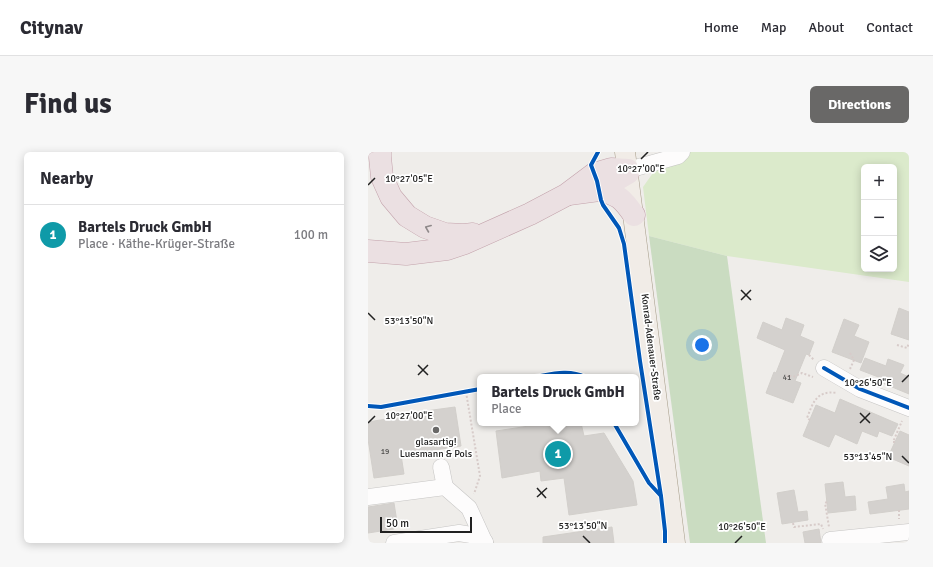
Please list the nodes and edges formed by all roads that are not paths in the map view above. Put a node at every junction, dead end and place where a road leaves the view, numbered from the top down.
1 (380, 152) edge
2 (608, 152) edge
3 (682, 152) edge
4 (627, 165) edge
5 (596, 182) junction
6 (634, 215) junction
7 (494, 230) junction
8 (368, 251) edge
9 (824, 368) road end
10 (908, 408) edge
11 (441, 467) dead end
12 (445, 487) junction
13 (368, 497) edge
14 (909, 532) edge
15 (830, 540) road end
16 (485, 542) edge
17 (394, 543) edge
18 (675, 543) edge

7 -> 1 highway
2 - 5 highway
3 - 4 street
4 - 5 highway
4 - 6 main road, Konrad-Adenauer-Straße
5 - 6 highway
5 - 7 highway
6 - 18 main road, Konrad-Adenauer-Straße
7 - 8 highway
9 - 10 street
11 - 12 street
12 - 13 street
12 - 16 street
14 - 15 street
16 - 17 street

